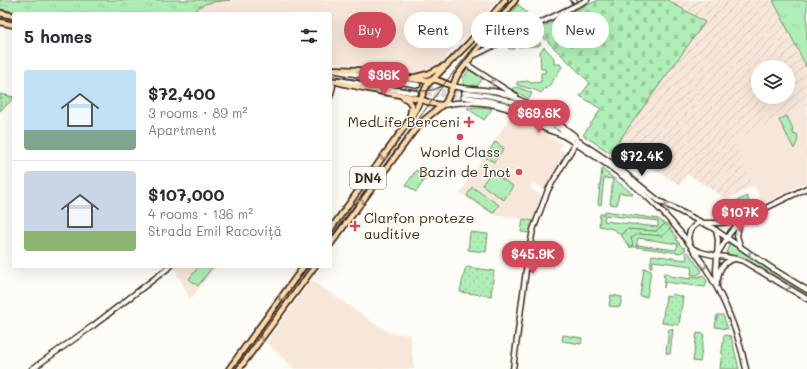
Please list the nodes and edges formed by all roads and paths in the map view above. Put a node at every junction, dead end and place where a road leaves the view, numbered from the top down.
1 (505, 0) edge
2 (515, 0) edge
3 (573, 0) edge
4 (587, 0) edge
5 (576, 5) junction
6 (0, 13) edge
7 (12, 16) edge
8 (0, 22) edge
9 (12, 25) edge
10 (470, 58) junction
11 (450, 62) junction
12 (466, 64) junction
13 (332, 69) edge
14 (332, 69) edge
15 (409, 79) junction
16 (332, 80) edge
17 (432, 80) junction
18 (332, 81) edge
19 (332, 83) edge
20 (342, 84) junction
21 (418, 85) tunnel mouth
22 (452, 86) junction
23 (333, 88) junction
24 (332, 91) edge
25 (386, 93) junction
26 (416, 93) tunnel mouth
27 (421, 100) junction
28 (521, 100) junction
29 (442, 105) junction
30 (406, 125) junction
31 (560, 134) junction
32 (576, 142) junction
33 (807, 188) edge
34 (741, 220) junction
35 (703, 222) junction
36 (332, 227) edge
37 (716, 230) junction
38 (726, 239) junction
39 (332, 242) edge
40 (690, 246) junction
41 (718, 246) junction
42 (741, 246) junction
43 (706, 253) junction
44 (717, 255) junction
45 (737, 258) junction
46 (168, 268) edge
47 (303, 268) edge
48 (314, 268) edge
49 (717, 285) junction
50 (807, 290) edge
51 (807, 299) edge
52 (32, 369) edge
53 (229, 369) edge
54 (240, 369) edge
55 (513, 369) edge
56 (746, 369) edge

1 - 11 main road, DN4
2 - 10 main road, DN4
3 - 5 main road
4 - 5 main road
5 - 10 main road
6 - 7 main road
8 - 9 main road
10 - 12 main road, DN4
11 - 15 main road
11 - 17 main road, DN4
12 - 22 main road, DN4
28 -> 12 main road
13 - 15 main road
14 - 21 main road
15 - 17 main road
16 - 26 main road
17 - 22 main road
17 - 27 main road, DN4
18 - 20 main road
19 - 23 main road
20 - 23 main road
20 - 25 main road
22 - 28 main road
22 - 29 main road, DN4
23 - 24 main road
25 - 27 main road
25 - 30 main road
27 - 29 main road
27 - 30 main road, DN4
28 - 32 main road
29 - 31 main road
39 -> 29 main road, DN4
30 -> 36 main road, DN4
31 - 32 main road
31 - 32 main road
35 -> 32 main road
32 - 40 main road
32 - 55 main road
33 - 34 main road
34 - 35 main road
34 - 38 main road
34 - 42 main road
35 - 37 main road
35 - 40 main road
37 - 38 main road
37 - 41 main road
38 - 41 main road
38 - 42 main road
38 - 44 main road
40 - 43 main road
40 -> 49 main road
41 - 43 main road
41 - 44 main road
50 -> 42 main road
43 - 44 main road
44 - 45 main road
44 - 49 main road
45 - 49 main road
45 -> 51 main road
46 - 52 main road
47 -> 53 main road
54 -> 48 main road
49 - 56 main road

